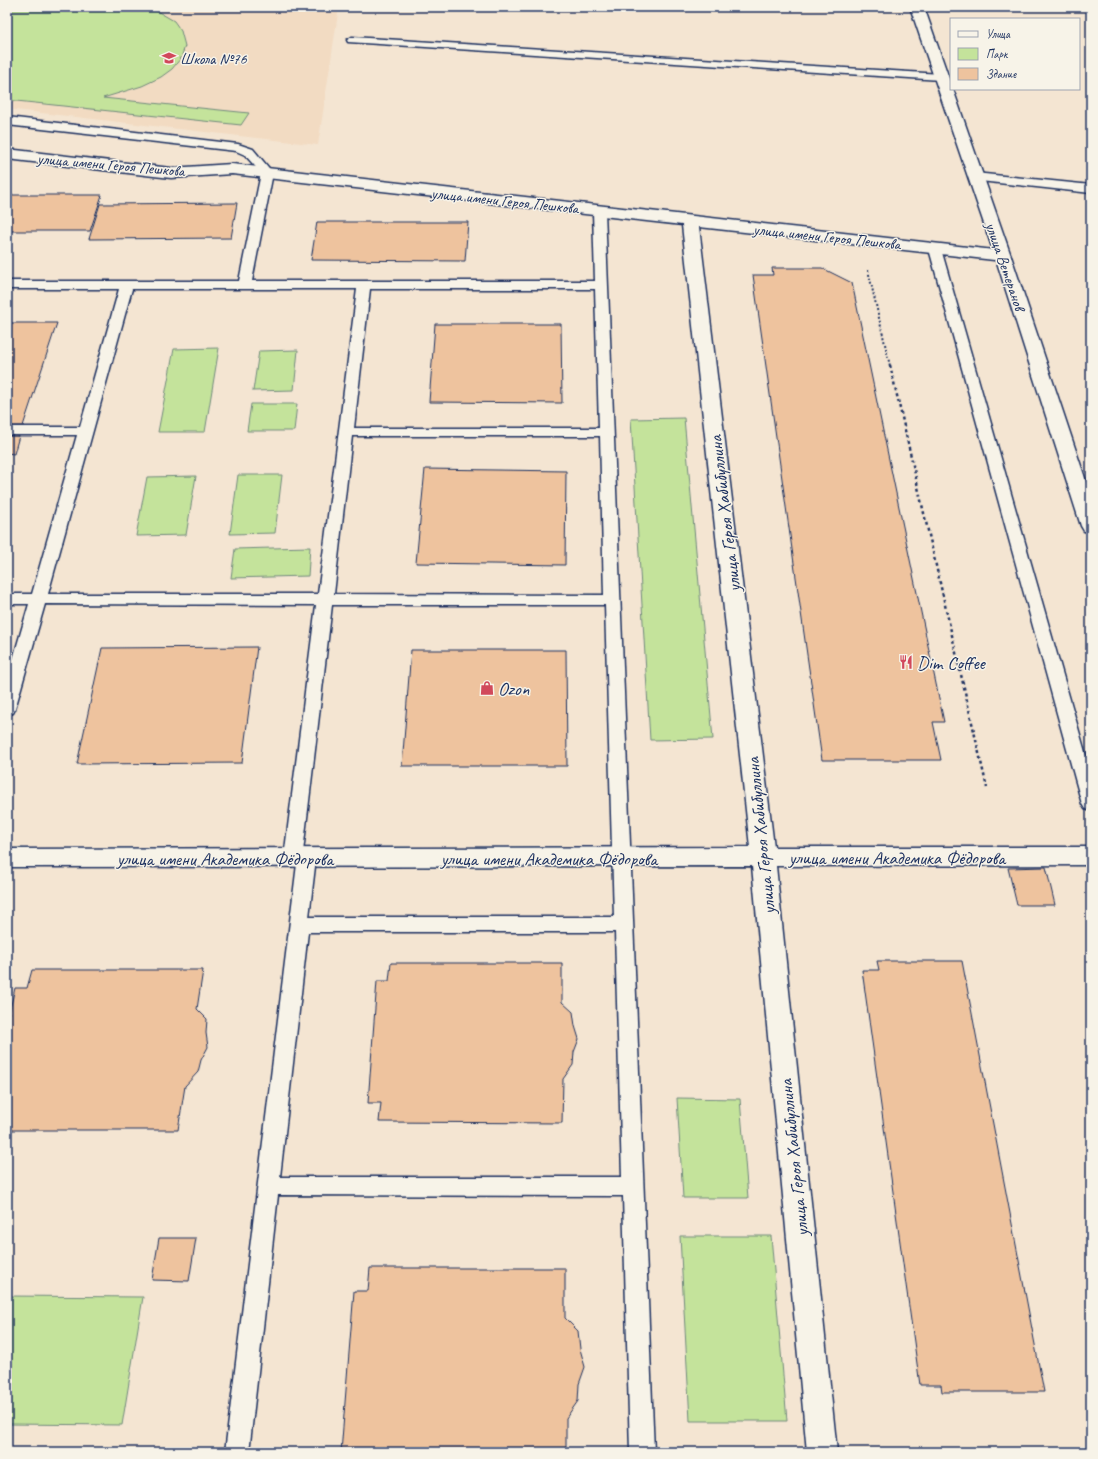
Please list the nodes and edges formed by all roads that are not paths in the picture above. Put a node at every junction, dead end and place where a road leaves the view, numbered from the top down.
1 (917, 7) edge
2 (928, 7) edge
3 (352, 40) dead end
4 (946, 75) edge
5 (950, 87) edge
6 (951, 90) edge
7 (956, 90) edge
8 (7, 121) edge
9 (7, 154) edge
10 (267, 173) junction
11 (981, 177) junction
12 (1091, 189) edge
13 (599, 211) junction
14 (690, 221) junction
15 (935, 249) junction
16 (1003, 256) junction
17 (7, 285) edge
18 (127, 285) junction
19 (245, 285) junction
20 (364, 285) junction
21 (602, 285) junction
22 (7, 431) edge
23 (85, 431) junction
24 (346, 432) junction
25 (607, 432) junction
26 (1091, 481) edge
27 (1091, 526) edge
28 (7, 599) edge
29 (38, 599) junction
30 (325, 600) junction
31 (613, 600) junction
32 (7, 709) edge
33 (1091, 804) edge
34 (1091, 856) edge
35 (763, 857) junction
36 (7, 858) edge
37 (300, 858) junction
38 (622, 858) junction
39 (299, 924) junction
40 (624, 924) junction
41 (268, 1186) junction
42 (633, 1187) junction
43 (237, 1452) edge
44 (642, 1452) edge
45 (822, 1452) edge

1 - 4 street, улица Ветеранов
2 - 4 street, улица Ветеранов
3 - 4 lane
4 - 5 street, улица Ветеранов
6 - 11 street, улица Ветеранов
7 - 11 street, улица Ветеранов
8 - 10 lane
9 - 10 street, улица имени Героя Пешкова
10 - 13 street, улица имени Героя Пешкова
10 - 19 lane
11 - 12 lane
11 - 16 street, улица Ветеранов
11 - 26 street, улица Ветеранов
13 - 14 street, улица имени Героя Пешкова
13 - 21 lane
14 - 15 street, улица имени Героя Пешкова
14 - 35 street, улица Героя Хабибуллина
15 - 16 street, улица имени Героя Пешкова
15 - 33 lane
16 - 27 street, улица Ветеранов
17 - 18 lane
18 - 19 lane
18 - 23 lane
19 - 20 lane
20 - 21 lane
20 - 24 lane
21 - 25 lane
22 - 23 lane
23 - 29 lane
24 - 25 lane
24 - 30 lane
25 - 31 lane
28 - 29 lane
29 - 30 lane
29 - 32 lane
30 - 31 lane
30 - 37 lane
31 - 38 lane
34 - 35 street, улица имени Академика Фёдорова
35 - 38 street, улица имени Академика Фёдорова
35 - 45 street, улица Героя Хабибуллина
36 - 37 street, улица имени Академика Фёдорова
37 - 38 street, улица имени Академика Фёдорова
37 - 39 lane
38 - 40 lane
39 - 40 lane
39 - 41 lane
40 - 42 lane
41 - 42 lane
41 - 43 lane
42 - 44 lane

